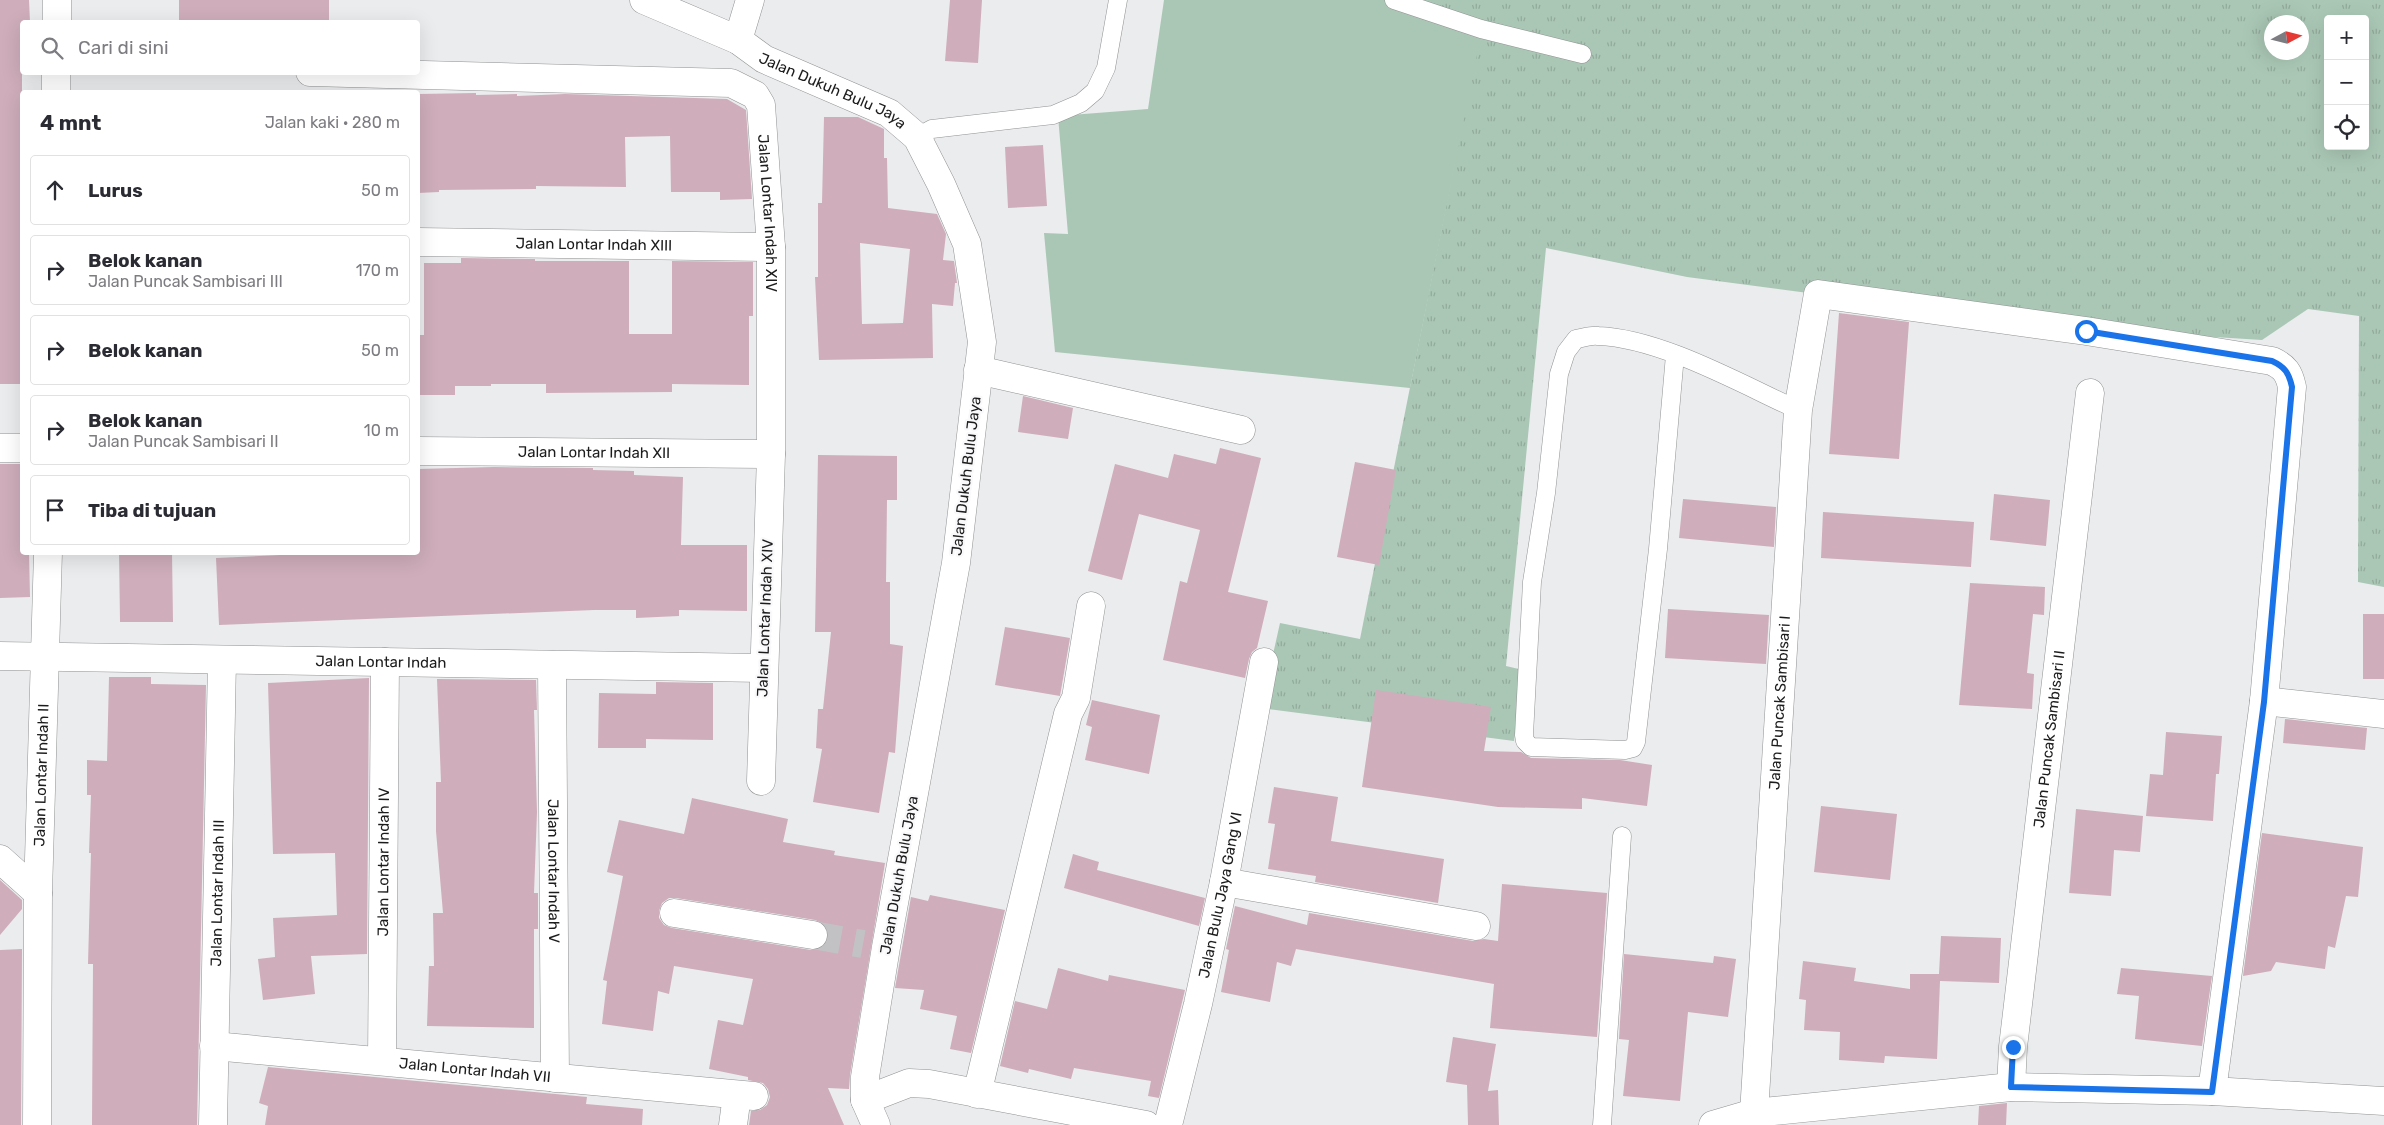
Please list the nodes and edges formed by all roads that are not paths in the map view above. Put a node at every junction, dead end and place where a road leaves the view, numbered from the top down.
1 (57, 0) edge
2 (644, 0) edge
3 (750, 0) edge
4 (1118, 0) edge
5 (1394, 0) edge
6 (57, 20) edge
7 (738, 40) junction
8 (1582, 54) dead end
9 (56, 75) edge
10 (420, 75) edge
11 (56, 90) edge
12 (917, 137) junction
13 (420, 242) edge
14 (771, 247) junction
15 (1675, 355) junction
16 (978, 370) junction
17 (2090, 393) dead end
18 (1798, 410) junction
19 (1241, 430) dead end
20 (0, 448) edge
21 (20, 448) edge
22 (420, 451) edge
23 (771, 454) junction
24 (48, 555) edge
25 (1091, 606) dead end
26 (0, 656) edge
27 (46, 657) junction
28 (222, 660) junction
29 (384, 662) junction
30 (1264, 662) dead end
31 (552, 665) junction
32 (763, 668) junction
33 (2264, 702) junction
34 (2384, 714) edge
35 (761, 781) dead end
36 (1622, 836) dead end
37 (0, 859) edge
38 (1224, 882) junction
39 (38, 894) junction
40 (674, 913) dead end
41 (1476, 926) dead end
42 (813, 935) tunnel mouth
43 (214, 1046) junction
44 (382, 1061) junction
45 (554, 1078) junction
46 (2011, 1087) junction
47 (2212, 1092) junction
48 (978, 1094) junction
49 (865, 1100) junction
50 (2384, 1101) edge
51 (1754, 1113) junction
52 (37, 1125) edge
53 (213, 1125) edge
54 (733, 1125) edge
55 (876, 1125) edge
56 (1146, 1125) edge
57 (1168, 1125) edge
58 (1602, 1125) edge
59 (1713, 1125) edge

1 - 6 street
2 - 7 street, Jalan Dukuh Bulu Jaya
3 - 7 street
4 - 12 lane
5 - 8 lane
7 - 12 street, Jalan Dukuh Bulu Jaya
9 - 11 street
10 - 14 street, Jalan Lontar Indah XIV
12 - 16 street, Jalan Dukuh Bulu Jaya
13 - 14 street, Jalan Lontar Indah XIII
14 - 23 street, Jalan Lontar Indah XIV
15 - 15 lane
15 - 18 lane
16 - 19 street
16 - 49 street, Jalan Dukuh Bulu Jaya
17 - 46 street, Jalan Puncak Sambisari II
18 - 33 street, Jalan Puncak Sambisari I
18 - 51 street, Jalan Puncak Sambisari I
20 - 21 street
22 - 23 street, Jalan Lontar Indah XII
23 - 32 street, Jalan Lontar Indah XIV
24 - 27 street, Jalan Lontar Indah II
25 - 48 street
26 - 27 street, Jalan Lontar Indah
27 - 28 street, Jalan Lontar Indah
27 - 39 street, Jalan Lontar Indah II
28 - 29 street, Jalan Lontar Indah
28 - 43 street, Jalan Lontar Indah III
29 - 31 street, Jalan Lontar Indah
29 - 44 street, Jalan Lontar Indah IV
30 - 38 street, Jalan Bulu Jaya Gang VI
31 - 32 street, Jalan Lontar Indah
31 - 45 street, Jalan Lontar Indah V
32 - 35 street, Jalan Lontar Indah XIV
33 - 34 street
33 - 47 street
36 - 58 lane
37 - 39 street
38 - 41 street
38 - 57 street, Jalan Bulu Jaya Gang VI
39 - 52 street, Jalan Lontar Indah II
40 - 42 street
43 - 44 street, Jalan Lontar Indah VII
43 - 53 street, Jalan Lontar Indah III
44 - 45 street, Jalan Lontar Indah VII
45 - 54 street, Jalan Lontar Indah VII
46 - 47 street
46 - 51 street
47 - 50 street
48 - 49 street
48 - 56 street
49 - 55 street, Jalan Dukuh Bulu Jaya
51 - 59 street

